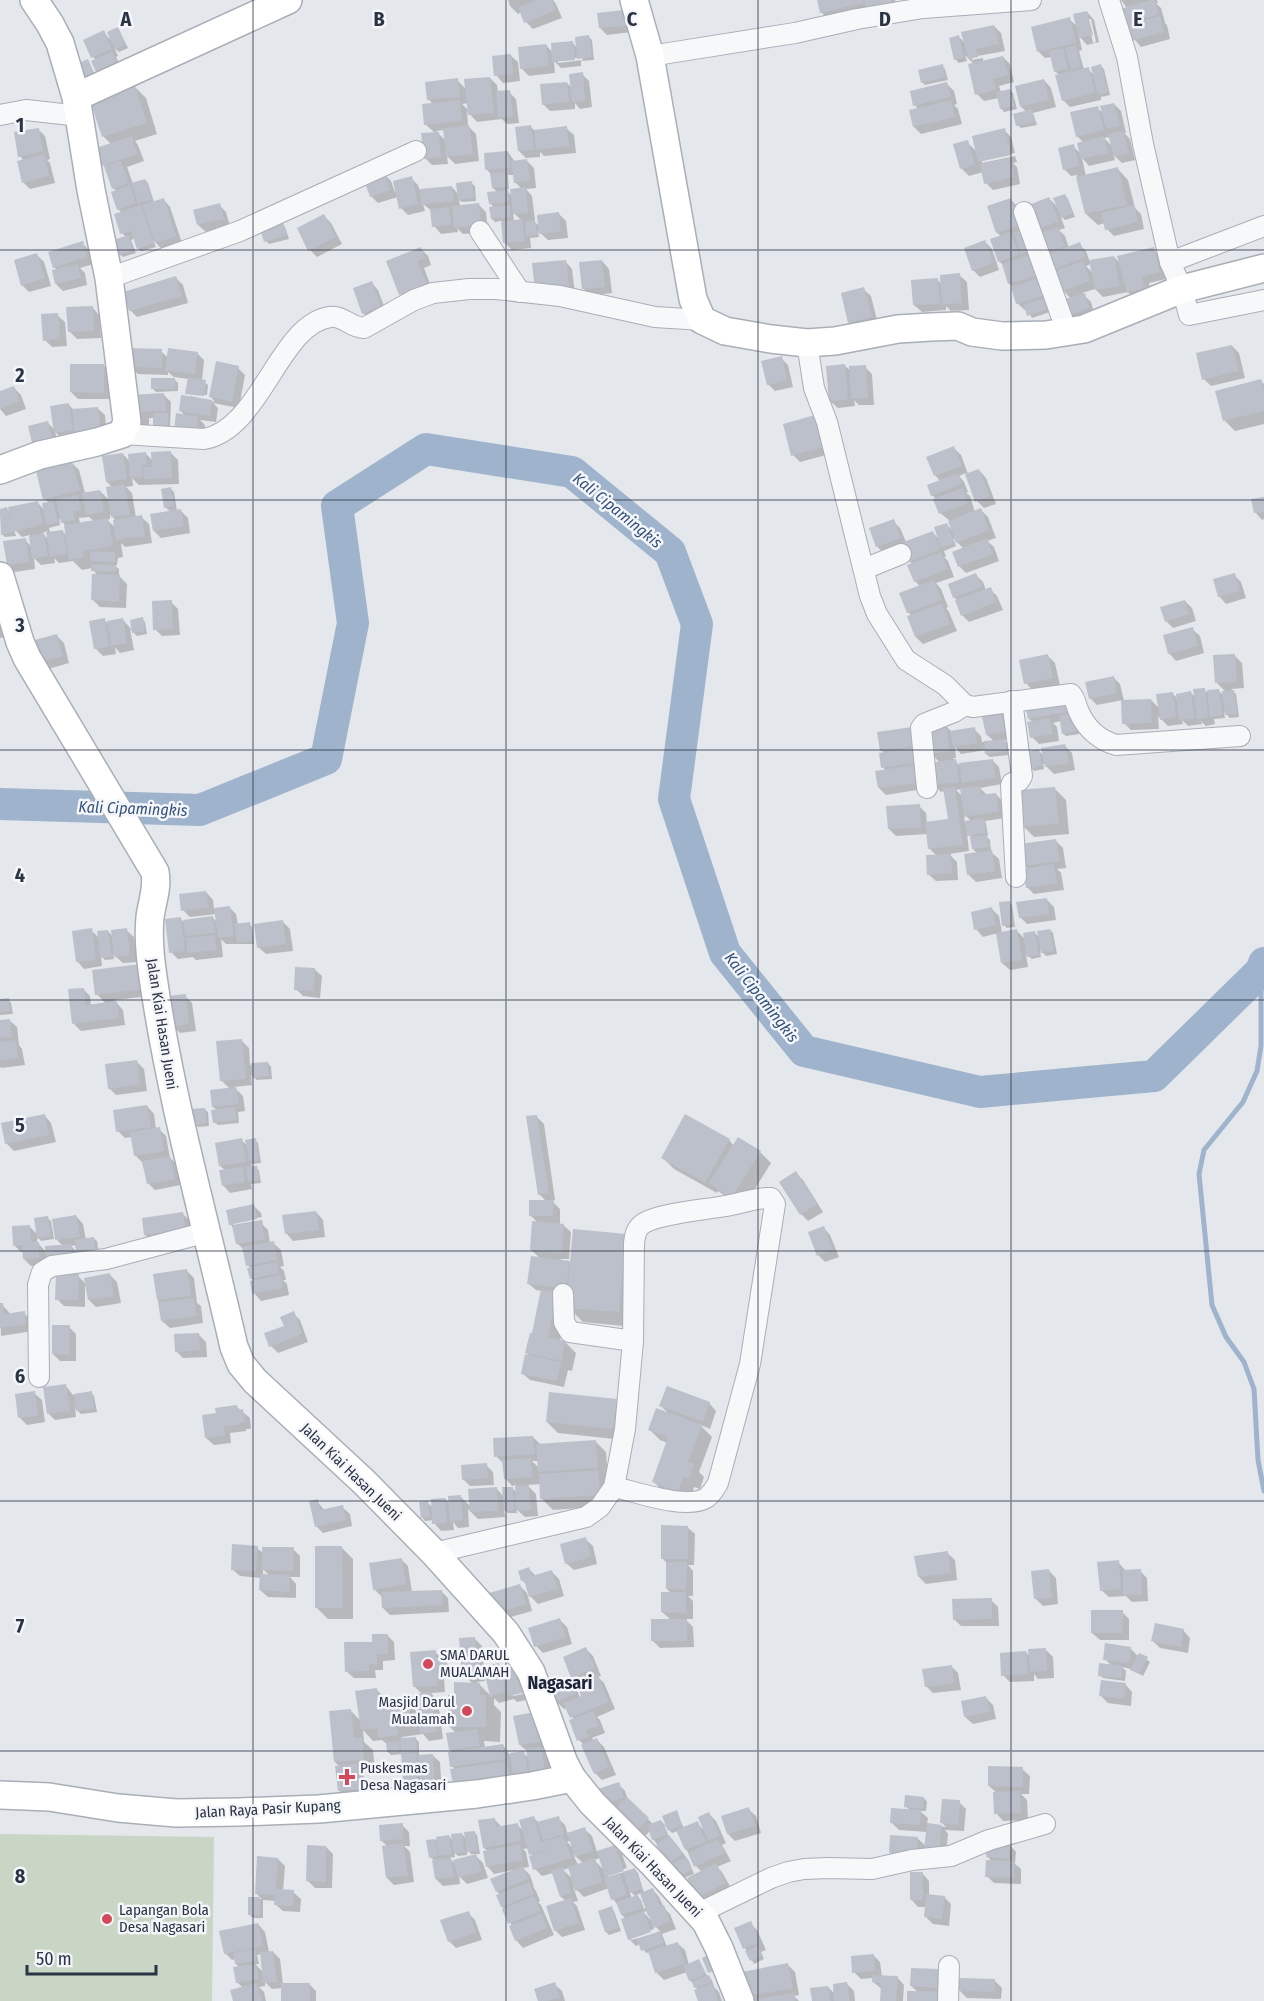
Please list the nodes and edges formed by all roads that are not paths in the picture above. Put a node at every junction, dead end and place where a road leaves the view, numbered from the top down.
1 (34, 0) edge
2 (288, 0) edge
3 (634, 0) edge
4 (1031, 0) edge
5 (1109, 0) edge
6 (650, 56) junction
7 (78, 107) junction
8 (0, 115) edge
9 (416, 152) dead end
10 (1024, 212) dead end
11 (1264, 226) edge
12 (480, 231) dead end
13 (1170, 262) junction
14 (1264, 268) edge
15 (110, 278) junction
16 (1182, 289) junction
17 (520, 292) junction
18 (1264, 300) edge
19 (702, 320) junction
20 (1067, 332) junction
21 (807, 343) junction
22 (122, 434) junction
23 (0, 470) edge
24 (901, 554) dead end
25 (864, 569) junction
26 (0, 576) edge
27 (1012, 701) junction
28 (965, 705) junction
29 (1240, 736) dead end
30 (927, 788) dead end
31 (1016, 878) dead end
32 (207, 1232) junction
33 (563, 1294) dead end
34 (633, 1341) junction
35 (39, 1377) dead end
36 (614, 1487) junction
37 (434, 1553) junction
38 (572, 1778) junction
39 (0, 1795) edge
40 (1045, 1824) dead end
41 (699, 1912) junction
42 (949, 1966) dead end
43 (740, 2001) edge
44 (948, 2001) edge

1 - 7 street
2 - 7 street
3 - 6 street
4 - 6 street
5 - 13 street
6 - 19 street
7 - 8 street
7 - 15 street
9 - 15 street
10 - 20 street
11 - 13 street
12 - 17 street
13 - 16 street
14 - 16 street
15 - 22 street
16 - 18 street
16 - 20 street
17 - 19 street
17 - 22 street
19 - 21 street
20 - 21 street
21 - 25 street
22 - 23 street
24 - 25 street
25 - 28 street
26 - 32 street, Jalan Kiai Hasan Jueni
27 - 28 street
27 - 29 street
27 - 31 street
28 - 30 street
32 - 35 street
32 - 37 street, Jalan Kiai Hasan Jueni
33 - 34 street
34 - 36 street
34 - 36 street
36 - 37 street
37 - 38 street, Jalan Kiai Hasan Jueni
38 - 39 street, Jalan Raya Pasir Kupang
38 - 41 street, Jalan Kiai Hasan Jueni
40 - 41 street
41 - 43 street, Jalan Kiai Hasan Jueni
42 - 44 street

